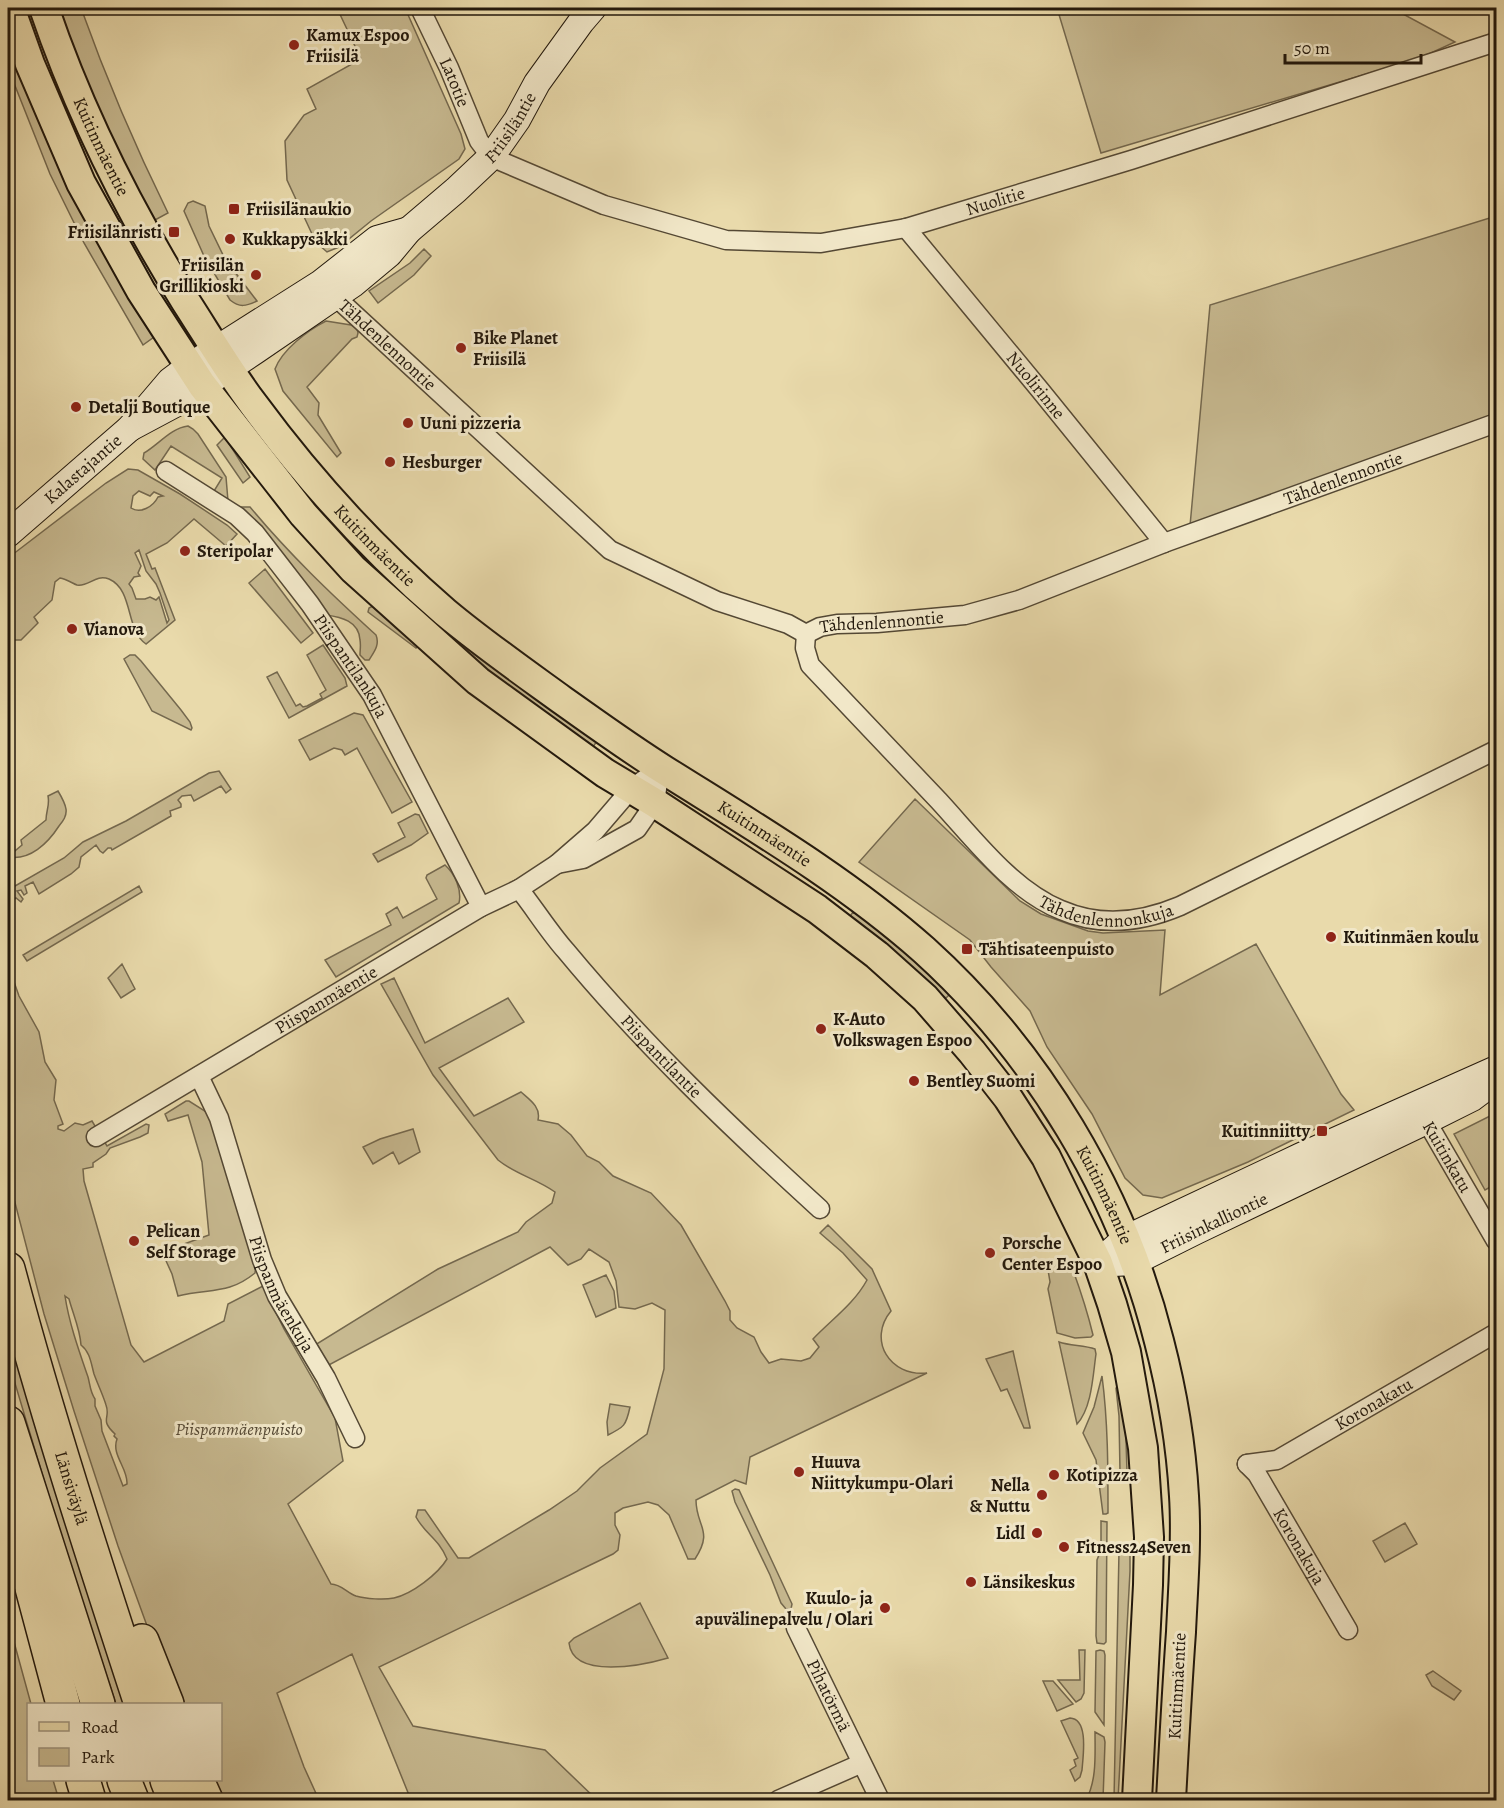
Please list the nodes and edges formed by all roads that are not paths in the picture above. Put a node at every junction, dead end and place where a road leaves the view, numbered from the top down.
1 (10, 8) edge
2 (44, 8) edge
3 (420, 8) edge
4 (593, 8) edge
5 (1497, 42) edge
6 (491, 157) junction
7 (906, 228) junction
8 (328, 290) junction
9 (222, 359) junction
10 (196, 376) junction
11 (1497, 423) edge
12 (166, 471) dead end
13 (8, 534) edge
14 (1164, 543) junction
15 (806, 634) junction
16 (1497, 750) edge
17 (660, 768) junction
18 (632, 789) junction
19 (655, 803) junction
20 (557, 864) junction
21 (519, 889) junction
22 (481, 907) junction
23 (1497, 1069) edge
24 (199, 1076) junction
25 (1497, 1080) edge
26 (1421, 1112) junction
27 (96, 1137) dead end
28 (820, 1209) dead end
29 (1497, 1241) edge
30 (1130, 1251) junction
31 (1098, 1263) junction
32 (8, 1269) edge
33 (1497, 1333) edge
34 (8, 1423) edge
35 (355, 1438) dead end
36 (63, 1458) junction
37 (1247, 1464) joint
38 (8, 1498) edge
39 (796, 1628) dead end
40 (1348, 1630) dead end
41 (63, 1703) edge
42 (98, 1703) edge
43 (141, 1703) edge
44 (167, 1703) edge
45 (860, 1764) junction
46 (84, 1781) edge
47 (125, 1781) edge
48 (168, 1781) edge
49 (198, 1781) edge
50 (89, 1800) edge
51 (132, 1800) edge
52 (175, 1800) edge
53 (206, 1800) edge
54 (778, 1800) edge
55 (880, 1800) edge
56 (1137, 1800) edge
57 (1171, 1800) edge

1 - 10 main road, Kuitinmäentie
2 - 9 main road, Kuitinmäentie
3 - 6 street, Latotie
4 - 6 main road, Friisiläntie
5 - 7 street, Nuolitie
6 - 7 street, Nuolitie
6 - 8 main road, Friisiläntie
7 - 14 street, Nuolirinne
8 - 9 main road, Friisiläntie
8 - 15 street, Tähdenlennontie
9 - 10 main road, Kalastajantie
9 - 17 main road, Kuitinmäentie
10 - 13 main road, Kalastajantie
10 - 18 main road, Kuitinmäentie
11 - 14 street, Tähdenlennontie
12 - 22 street, Piispantilankuja
14 - 15 street, Tähdenlennontie
15 - 16 street, Tähdenlennonkuja
17 - 18 street, Piispanmäentie
17 - 19 street, Piispanmäentie
17 - 30 main road, Kuitinmäentie
18 - 19 main road, Kuitinmäentie
18 - 20 street, Piispanmäentie
19 - 20 street, Piispanmäentie
19 - 31 main road, Kuitinmäentie
20 - 21 street, Piispanmäentie
21 - 22 street, Piispanmäentie
21 - 28 street, Piispantilantie
22 - 24 street, Piispanmäentie
23 - 26 main road, Friisinkalliontie
24 - 27 street, Piispanmäentie
24 - 35 street, Piispanmäenkuja
25 - 26 main road, Friisinkalliontie
26 - 29 street, Kuitinkatu
26 - 30 main road, Friisinkalliontie
30 - 31 main road, Friisinkalliontie
30 - 57 main road, Kuitinmäentie
31 - 56 main road, Kuitinmäentie
32 - 36 highway, Länsiväylä
33 - 37 street, Koronakatu
34 - 42 highway
36 - 43 highway, Länsiväylä
36 - 44 highway
37 - 40 street, Koronakuja
38 - 41 highway
39 - 45 street, Pihatörmä
45 - 54 street
45 - 55 street, Pihatörmä
46 - 50 highway
47 - 51 highway
48 - 52 highway
49 - 53 highway

